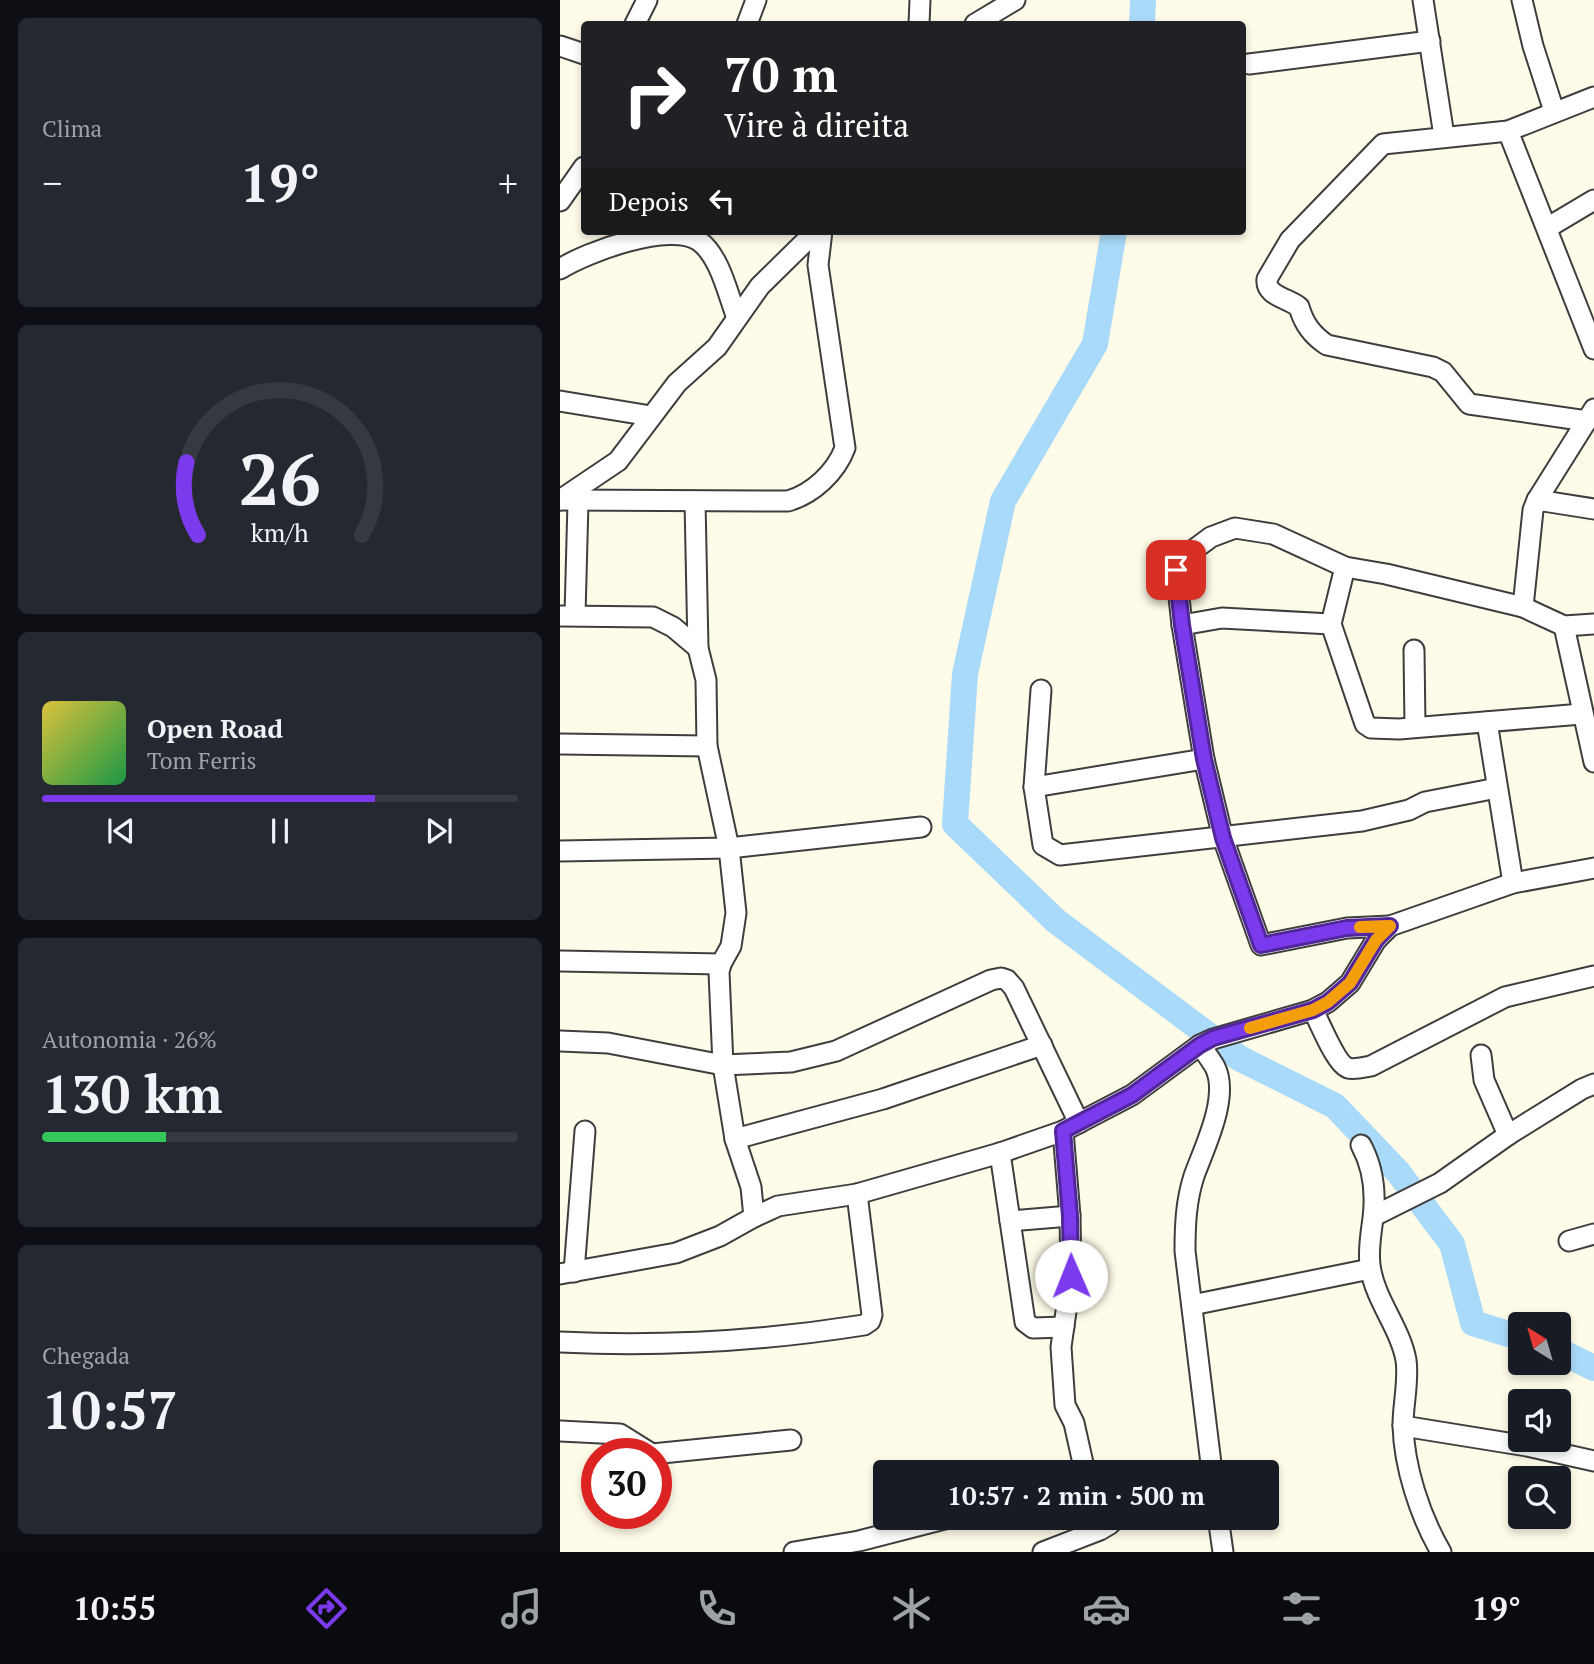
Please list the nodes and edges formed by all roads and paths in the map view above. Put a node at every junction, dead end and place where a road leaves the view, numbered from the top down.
1 (647, 0) edge
2 (756, 0) edge
3 (920, 0) edge
4 (1015, 0) edge
5 (1423, 0) edge
6 (1522, 0) edge
7 (636, 21) edge
8 (748, 21) edge
9 (919, 21) edge
10 (980, 21) edge
11 (1430, 41) junction
12 (560, 46) edge
13 (581, 53) edge
14 (1249, 64) dead end
15 (1594, 97) edge
16 (1554, 111) junction
17 (1508, 131) junction
18 (1444, 136) junction
19 (581, 171) edge
20 (1594, 200) edge
21 (560, 201) edge
22 (1547, 228) junction
23 (822, 235) edge
24 (705, 236) edge
25 (796, 240) edge
26 (560, 269) edge
27 (1588, 316) edge
28 (737, 318) junction
29 (1594, 349) edge
30 (560, 401) edge
31 (1590, 415) edge
32 (651, 416) junction
33 (566, 500) edge
34 (1537, 500) junction
35 (695, 501) junction
36 (1594, 509) edge
37 (1345, 567) junction
38 (1523, 607) junction
39 (568, 615) edge
40 (1331, 624) junction
41 (1594, 624) edge
42 (1182, 625) junction
43 (1564, 626) junction
44 (698, 648) junction
45 (1414, 650) dead end
46 (1041, 690) dead end
47 (1582, 714) junction
48 (1487, 722) junction
49 (1415, 727) junction
50 (560, 744) edge
51 (707, 746) junction
52 (1204, 759) junction
53 (1594, 762) edge
54 (1034, 787) junction
55 (1497, 788) junction
56 (921, 827) dead end
57 (1223, 838) junction
58 (729, 848) junction
59 (560, 850) edge
60 (1594, 868) edge
61 (1513, 883) junction
62 (1390, 926) junction
63 (560, 961) edge
64 (721, 964) junction
65 (1594, 976) edge
66 (1313, 1010) junction
67 (560, 1041) edge
68 (1042, 1045) junction
69 (1200, 1045) junction
70 (1480, 1055) dead end
71 (723, 1065) junction
72 (1594, 1084) edge
73 (1071, 1127) junction
74 (585, 1131) dead end
75 (1508, 1135) junction
76 (735, 1139) junction
77 (1362, 1145) dead end
78 (1000, 1153) junction
79 (751, 1187) junction
80 (857, 1194) junction
81 (778, 1206) junction
82 (1070, 1216) junction
83 (1374, 1216) junction
84 (754, 1217) junction
85 (1010, 1221) junction
86 (1594, 1234) edge
87 (1569, 1241) dead end
88 (1370, 1269) junction
89 (564, 1274) edge
90 (1192, 1305) junction
91 (1064, 1327) junction
92 (560, 1342) edge
93 (1403, 1426) junction
94 (560, 1431) edge
95 (791, 1440) dead end
96 (1083, 1460) edge
97 (1211, 1460) edge
98 (1594, 1461) edge
99 (902, 1530) edge
100 (1100, 1530) edge
101 (1220, 1530) edge
102 (794, 1552) edge
103 (1043, 1552) edge
104 (1223, 1552) edge
105 (1441, 1552) edge

1 - 7 street
2 - 8 street
3 - 9 street
4 - 10 street
5 - 11 street
6 - 16 street
11 - 14 street
11 - 18 street
12 - 13 street
15 - 16 street
16 - 17 street
17 - 18 street
17 - 22 street
18 - 31 street
19 - 21 street
20 - 22 street
22 - 27 street
23 - 35 street
24 - 26 street
24 - 28 street
25 - 28 street
27 - 29 street
28 - 32 street
30 - 32 street
31 - 34 street
32 - 33 street
33 - 35 street
33 - 39 street
34 - 36 street
34 - 38 street
35 - 44 street
37 - 38 street
37 - 40 street
37 - 42 street
38 - 43 street
39 - 44 street
40 - 42 street
40 - 49 street
41 - 43 street
42 - 52 street
43 - 47 street
44 - 51 street
45 - 49 street
46 - 54 street
47 - 48 street
47 - 53 street
48 - 49 street
48 - 55 street
50 - 51 street
51 - 58 street
52 - 54 street
52 - 57 street
54 - 57 street
55 - 57 street
55 - 61 street
56 - 58 street
57 - 62 street
58 - 59 street
58 - 64 street
60 - 61 street
61 - 62 street
62 - 66 street
63 - 64 street
64 - 71 street
65 - 66 street
66 - 69 street
67 - 71 street
68 - 71 street
68 - 73 street
68 - 76 street
69 - 73 street
69 - 90 street
70 - 75 street
71 - 76 street
72 - 75 street
73 - 78 street
73 - 82 street
74 - 89 street
75 - 83 street
76 - 79 street
77 - 83 street
78 - 80 street
78 - 85 street
79 - 81 street
79 - 84 street
80 - 81 street
80 - 92 street
81 - 84 street
82 - 85 street
82 - 91 street
83 - 88 street
84 - 89 street
85 - 91 street
86 - 87 street
88 - 90 street
88 - 93 street
90 - 97 street
91 - 96 street
93 - 98 street
93 - 105 street
94 - 95 street
99 - 102 street
100 - 103 street
101 - 104 street

